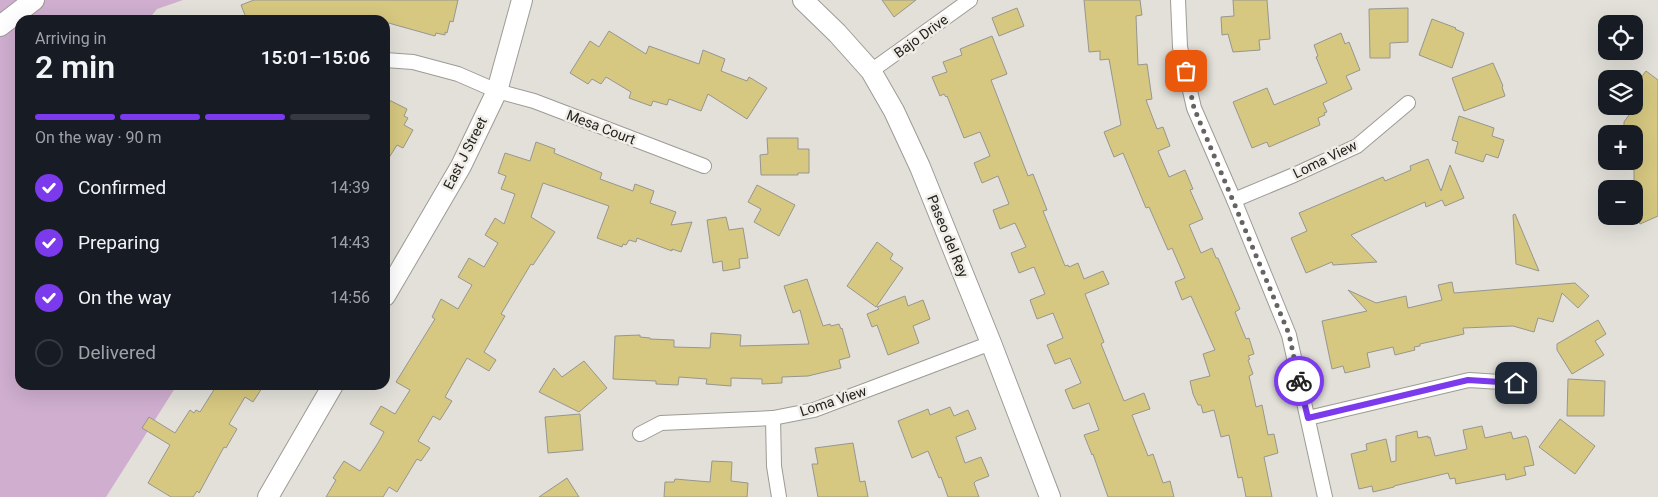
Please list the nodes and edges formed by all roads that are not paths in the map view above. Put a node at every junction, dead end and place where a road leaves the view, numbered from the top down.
1 (34, 0) edge
2 (522, 0) edge
3 (803, 0) edge
4 (970, 0) edge
5 (1178, 0) edge
6 (0, 26) edge
7 (390, 60) edge
8 (871, 71) junction
9 (497, 90) junction
10 (1408, 103) dead end
11 (704, 166) dead end
12 (1234, 200) junction
13 (390, 287) edge
14 (991, 343) junction
15 (1516, 383) dead end
16 (330, 390) edge
17 (773, 418) junction
18 (1308, 418) junction
19 (640, 434) dead end
20 (268, 497) edge
21 (779, 497) edge
22 (1050, 497) edge
23 (1324, 497) edge

1 - 6 main road
2 - 9 main road, East J Street
3 - 8 main road, Paseo del Rey
4 - 8 street, Bajo Drive
5 - 12 street
7 - 9 street, Mesa Court
8 - 14 main road, Paseo del Rey
9 - 11 street, Mesa Court
9 - 13 main road, East J Street
10 - 12 street, Loma View
12 - 18 street
14 - 17 street, Loma View
14 - 22 main road, Paseo del Rey
15 - 18 street
16 - 20 main road
17 - 19 street, Loma View
17 - 21 street
18 - 23 street

